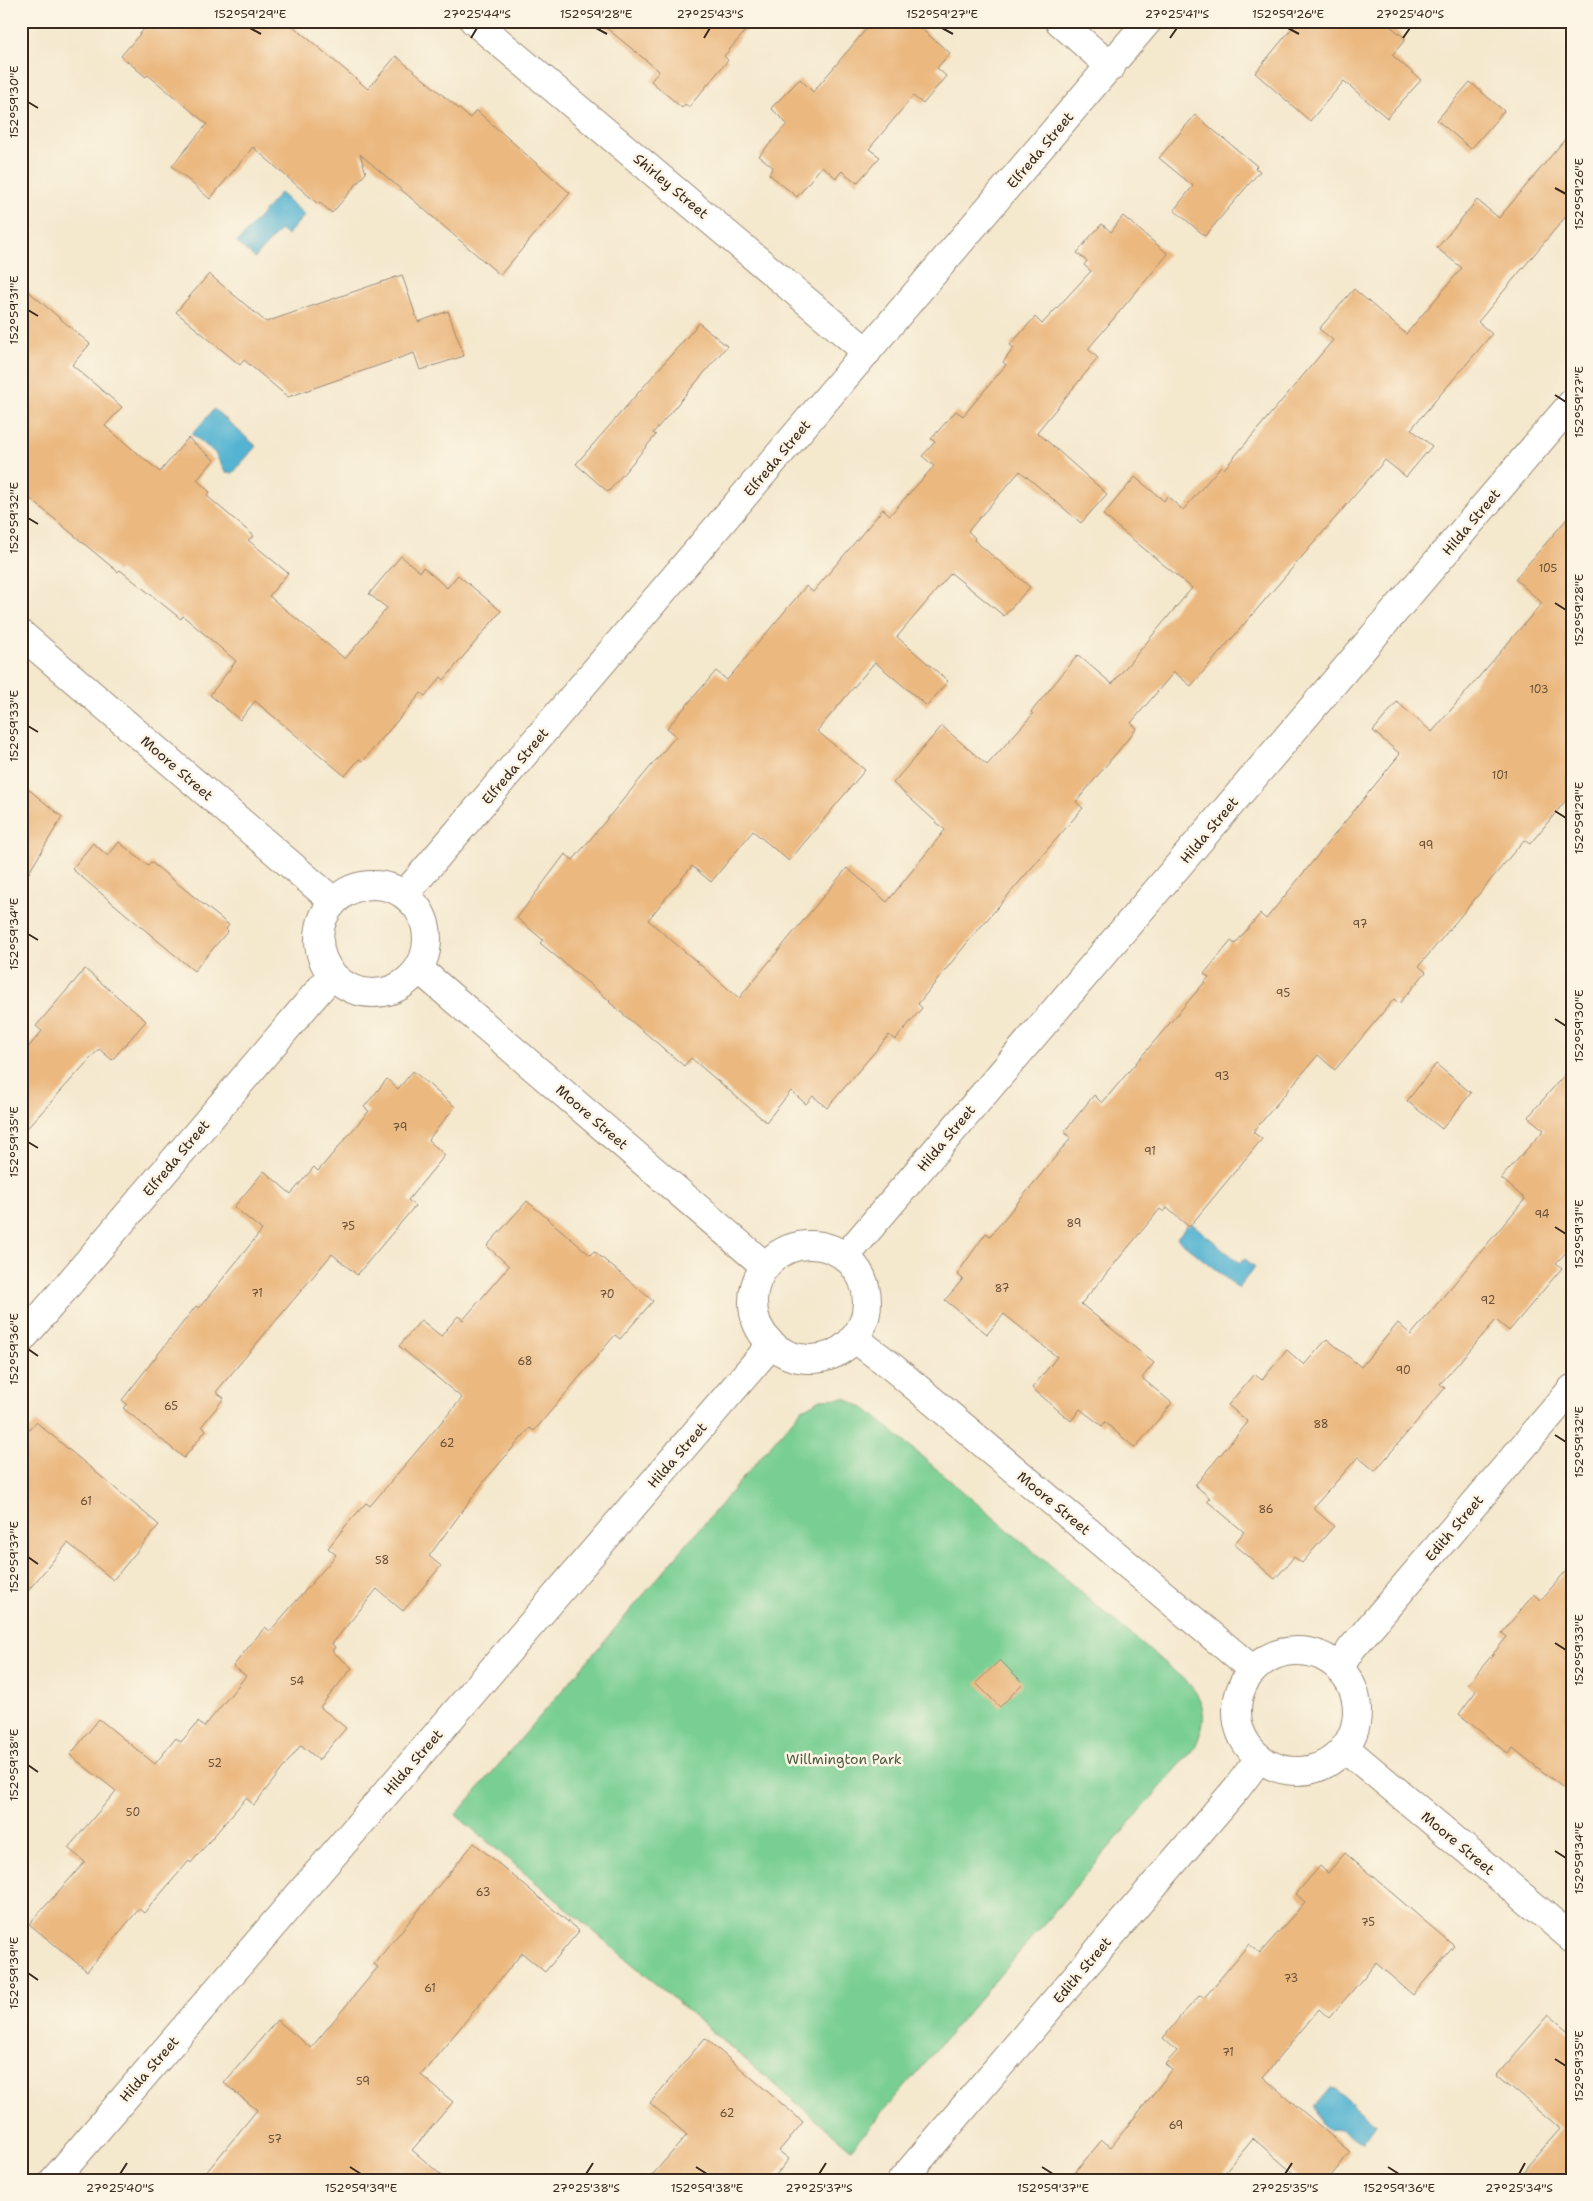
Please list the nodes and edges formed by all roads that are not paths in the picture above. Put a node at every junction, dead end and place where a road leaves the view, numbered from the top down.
1 (474, 21) edge
2 (1059, 21) edge
3 (1148, 21) edge
4 (1110, 67) junction
5 (867, 352) junction
6 (1572, 403) edge
7 (21, 634) edge
8 (405, 894) junction
9 (333, 901) junction
10 (419, 968) junction
11 (332, 975) junction
12 (845, 1257) junction
13 (765, 1266) junction
14 (854, 1338) junction
15 (21, 1340) edge
16 (771, 1345) junction
17 (1572, 1389) edge
18 (1338, 1668) junction
19 (1253, 1670) junction
20 (1344, 1748) junction
21 (1260, 1759) junction
22 (1572, 1938) edge
23 (54, 2180) edge
24 (902, 2180) edge

1 - 5 street, Shirley Street
2 - 4 street
3 - 4 street, Elfreda Street
4 - 5 street, Elfreda Street
5 - 8 street, Elfreda Street
6 - 12 street, Hilda Street
7 - 9 street, Moore Street
8 - 9 street
8 - 10 street
9 - 11 street
10 - 11 street
10 - 13 street, Moore Street
11 - 15 street, Elfreda Street
12 - 13 street
12 - 14 street
13 - 16 street
14 - 16 street
14 - 19 street, Moore Street
16 - 23 street, Hilda Street
17 - 18 street, Edith Street
18 - 19 street
18 - 20 street
19 - 21 street
20 - 21 street
20 - 22 street, Moore Street
21 - 24 street, Edith Street

